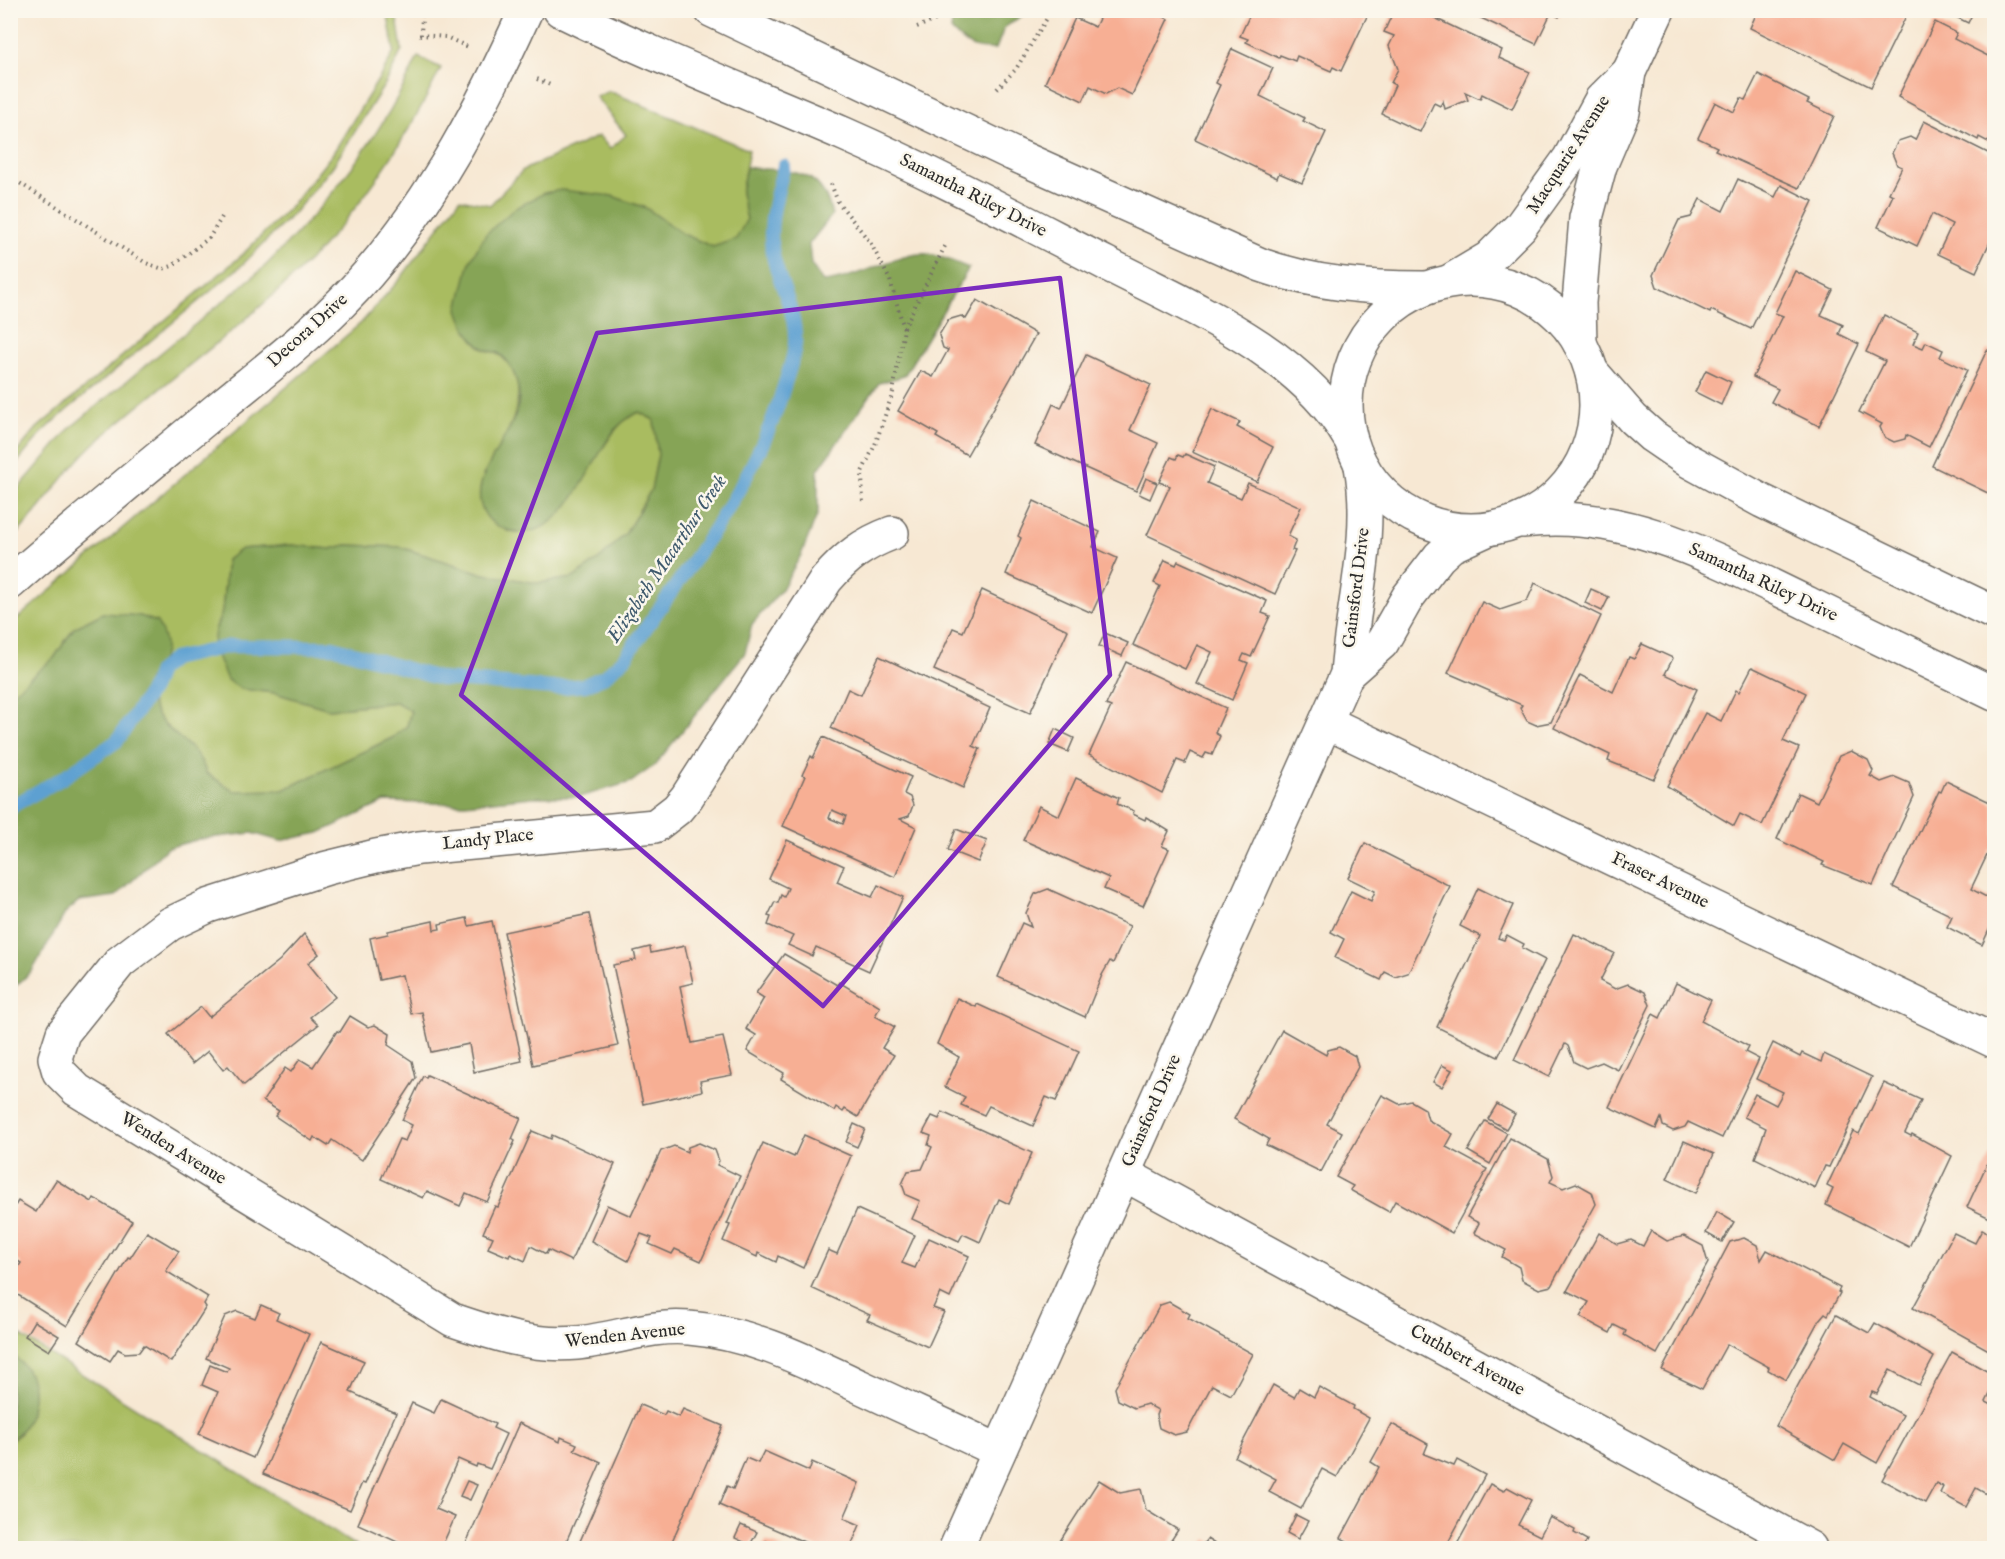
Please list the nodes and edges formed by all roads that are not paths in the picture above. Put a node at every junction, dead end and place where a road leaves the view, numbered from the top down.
1 (526, 10) edge
2 (560, 10) edge
3 (711, 10) edge
4 (1658, 10) edge
5 (1629, 72) junction
6 (1438, 284) junction
7 (1586, 358) junction
8 (1355, 451) junction
9 (1504, 525) junction
10 (880, 538) road end
11 (10, 583) edge
12 (1995, 613) edge
13 (1347, 674) junction
14 (1995, 694) edge
15 (1326, 722) junction
16 (1995, 1041) edge
17 (77, 1090) joint
18 (1124, 1174) junction
19 (999, 1451) junction
20 (956, 1548) edge
21 (1810, 1548) edge

1 - 11 street, Decora Drive
2 - 8 street, Samantha Riley Drive
3 - 6 street
4 - 5 street, Macquarie Avenue
5 - 6 street, Macquarie Avenue
5 - 7 street, Macquarie Avenue
6 - 7 street
6 - 8 street, Macquarie Avenue
7 - 9 street, Macquarie Avenue
7 - 12 street
8 - 9 street, Samantha Riley Drive
8 - 13 street, Gainsford Drive
9 - 13 street, Gainsford Drive
9 - 14 street, Samantha Riley Drive
10 - 17 street, Landy Place
13 - 15 street, Gainsford Drive
15 - 16 street, Fraser Avenue
15 - 18 street, Gainsford Drive
17 - 19 street, Wenden Avenue
18 - 19 street, Gainsford Drive
18 - 21 street, Cuthbert Avenue
19 - 20 street, Gainsford Drive

